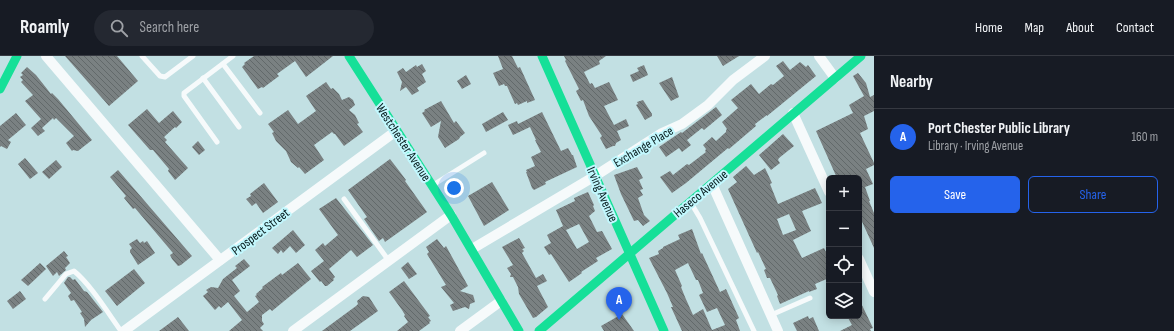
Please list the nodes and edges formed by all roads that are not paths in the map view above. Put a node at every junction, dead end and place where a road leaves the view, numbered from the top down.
1 (17, 56) edge
2 (46, 56) edge
3 (142, 56) edge
4 (193, 56) edge
5 (233, 56) edge
6 (349, 56) edge
7 (542, 56) edge
8 (764, 56) edge
9 (819, 56) edge
10 (862, 56) edge
11 (223, 64) junction
12 (203, 78) junction
13 (835, 78) junction
14 (0, 89) edge
15 (260, 113) dead end
16 (793, 113) junction
17 (239, 127) dead end
18 (396, 130) junction
19 (217, 142) dead end
20 (484, 153) dead end
21 (595, 176) junction
22 (712, 184) junction
23 (826, 185) edge
24 (432, 186) junction
25 (344, 199) dead end
26 (690, 202) junction
27 (451, 215) junction
28 (472, 250) junction
29 (629, 254) junction
30 (220, 260) junction
31 (389, 261) junction
32 (862, 266) edge
33 (874, 292) edge
34 (810, 298) dead end
35 (45, 299) dead end
36 (501, 301) junction
37 (771, 315) junction
38 (123, 331) edge
39 (293, 331) edge
40 (460, 331) edge
41 (519, 331) edge
42 (539, 331) edge
43 (664, 331) edge
44 (754, 331) edge
45 (778, 331) edge

1 - 14 street
2 - 30 street
3 - 4 lane
5 - 11 lane
6 - 18 street, Westchester Avenue
7 - 21 street, Irving Avenue
8 - 21 street, Exchange Place
9 - 13 street
10 - 13 street, Haseco Avenue
11 - 12 lane
11 - 15 lane
12 - 17 lane
12 - 19 lane
13 - 16 street, Haseco Avenue
16 - 22 street, Haseco Avenue
16 - 23 street
18 - 24 street, Westchester Avenue
18 - 30 street, Prospect Street
20 - 24 lane
21 - 28 street, Exchange Place
21 - 29 street, Irving Avenue
22 - 26 street, Haseco Avenue
22 - 37 street
24 - 27 street, Westchester Avenue
25 - 31 lane
26 - 29 street, Haseco Avenue
26 - 44 lane
27 - 28 street, Westchester Avenue
27 - 31 street
28 - 36 street, Westchester Avenue
29 - 42 street, Haseco Avenue
29 - 43 street, Irving Avenue
30 - 38 street, Prospect Street
31 - 39 street
32 - 33 street
34 - 37 lane
35 - 38 lane
36 - 40 street
36 - 41 street, Westchester Avenue
37 - 45 street

